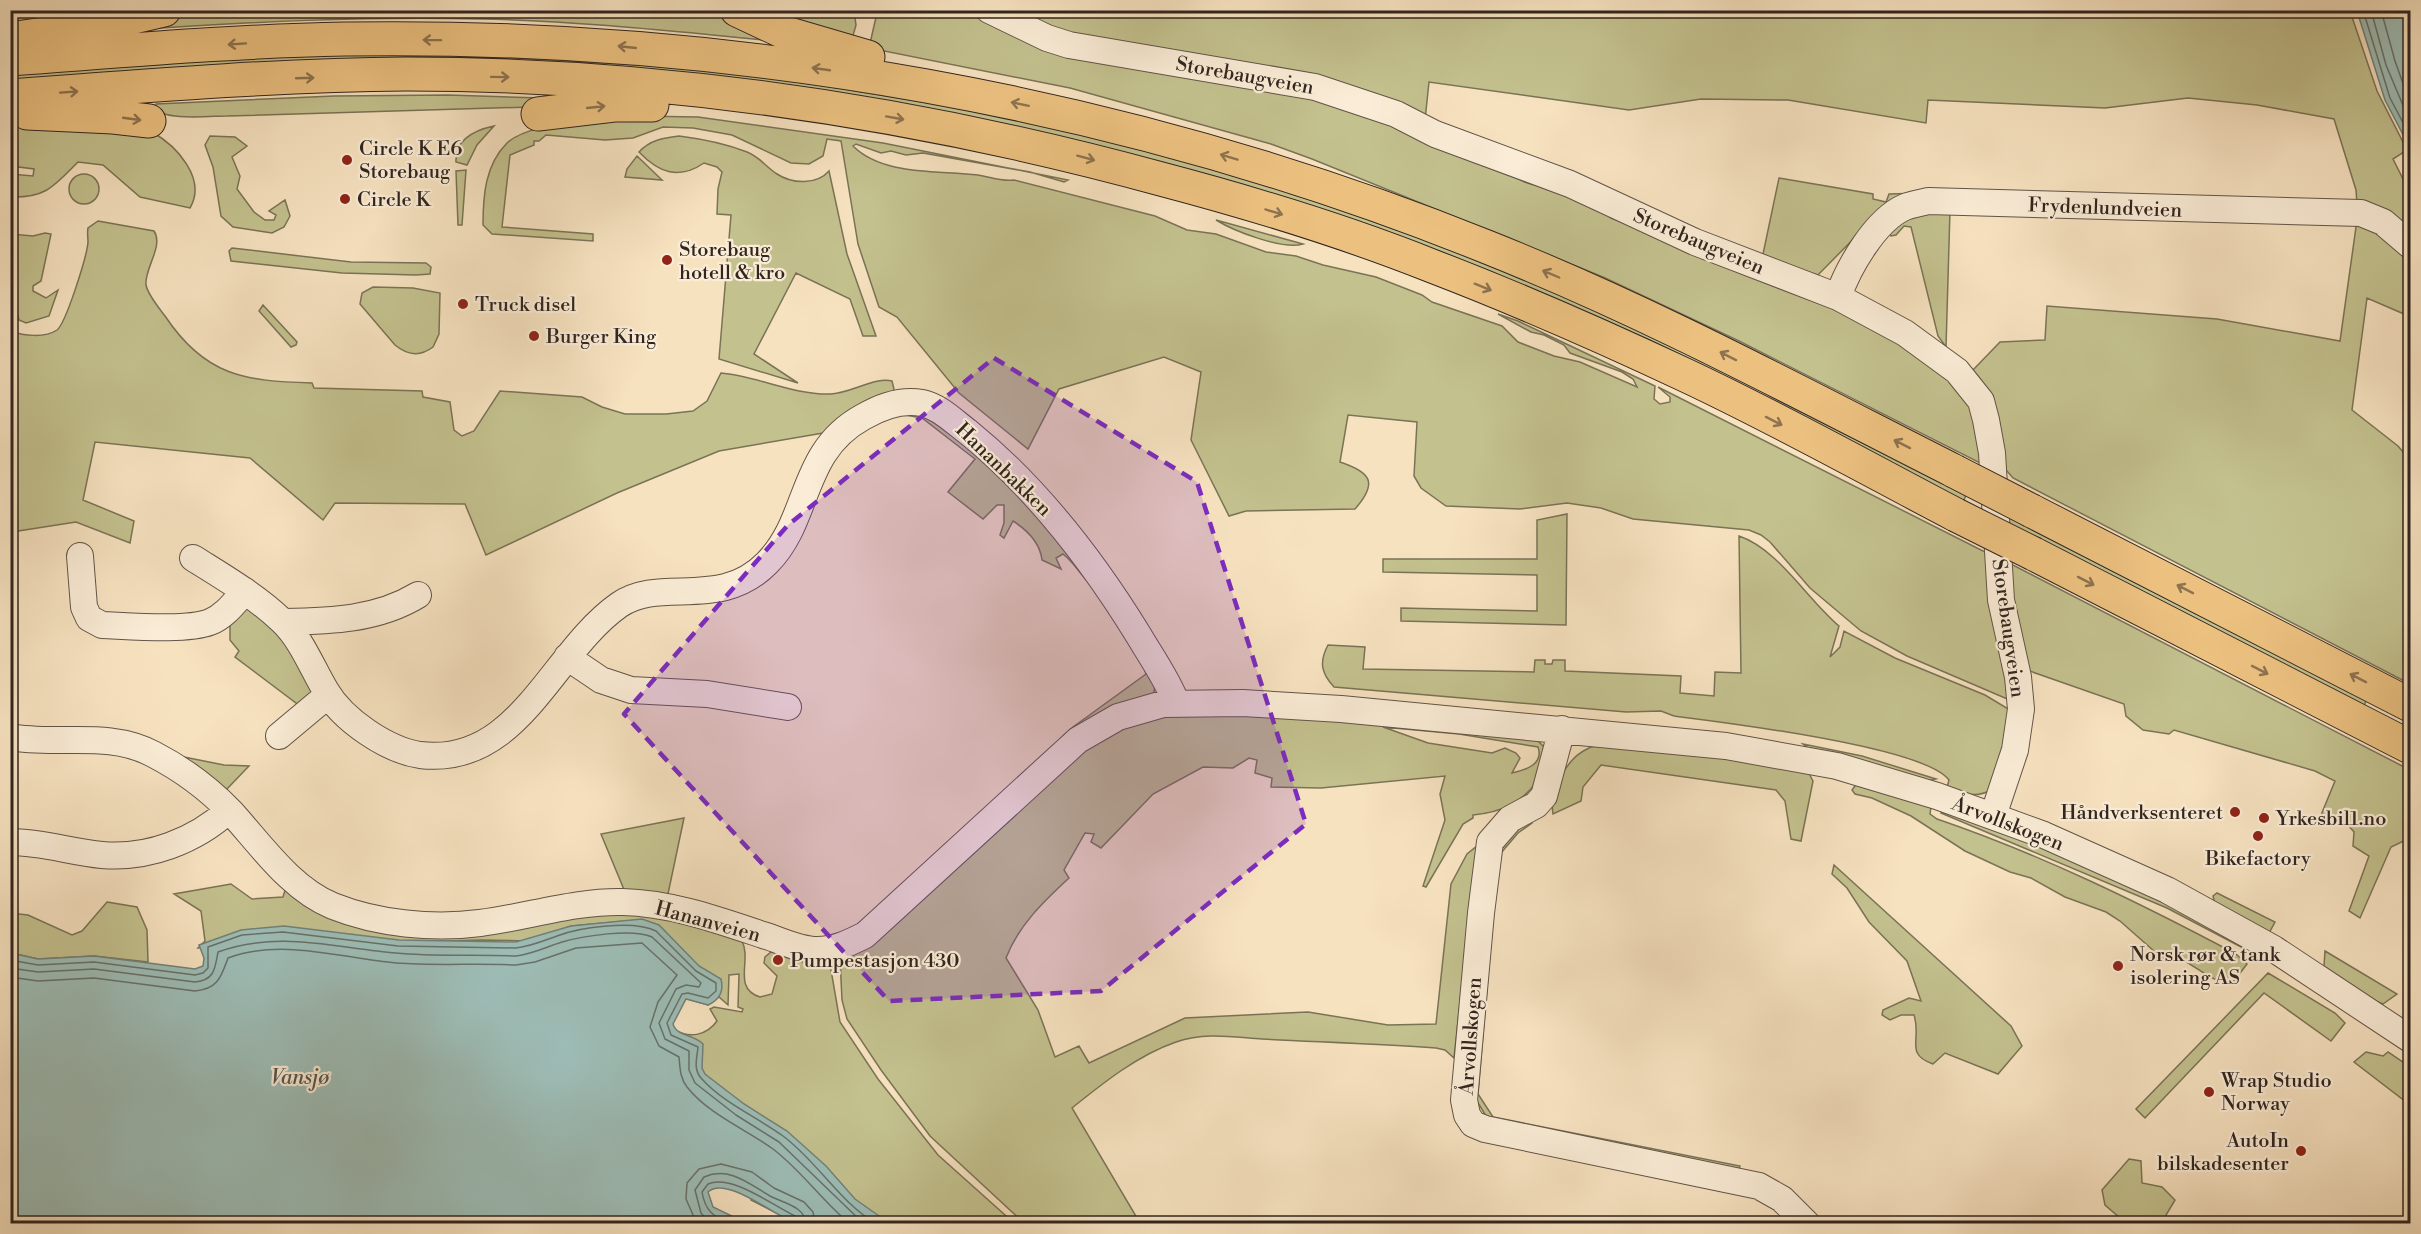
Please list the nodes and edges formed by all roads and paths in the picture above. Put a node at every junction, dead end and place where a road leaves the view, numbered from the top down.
1 (164, 10) edge
2 (738, 10) edge
3 (989, 10) edge
4 (10, 39) edge
5 (10, 59) edge
6 (10, 96) edge
7 (982, 96) junction
8 (838, 108) junction
9 (10, 113) edge
10 (538, 114) dead end
11 (149, 122) dead end
12 (2410, 245) edge
13 (1838, 297) junction
14 (80, 556) dead end
15 (193, 558) dead end
16 (245, 591) junction
17 (418, 595) dead end
18 (284, 622) junction
19 (567, 657) junction
20 (328, 695) junction
21 (1176, 702) junction
22 (2410, 705) edge
23 (788, 707) dead end
24 (1562, 729) junction
25 (279, 736) dead end
26 (10, 737) edge
27 (2410, 747) edge
28 (229, 810) junction
29 (1993, 816) junction
30 (10, 843) edge
31 (2410, 1039) edge
32 (1807, 1224) edge

1 - 4 highway
2 - 7 highway
3 - 13 street, Storebaugveien
7 -> 5 highway
6 -> 8 highway
22 -> 7 highway, bridge
10 -> 8 highway
8 -> 27 highway, bridge
9 -> 11 highway
12 - 13 street, Frydenlundveien
13 - 29 street, Storebaugveien
14 - 16 street
15 - 16 street, Hananbakken
16 - 18 street, Hananbakken
17 - 18 street
18 - 20 street, Hananbakken
19 - 20 street, Hananbakken
19 - 21 street, Hananbakken
19 - 23 street
20 - 25 street
21 - 24 street, Årvollskogen
21 - 28 street, Hananveien
24 - 29 street, Årvollskogen
24 - 32 street, Årvollskogen
26 - 28 street, Hananveien
28 - 30 street
29 - 31 street, Årvollskogen

